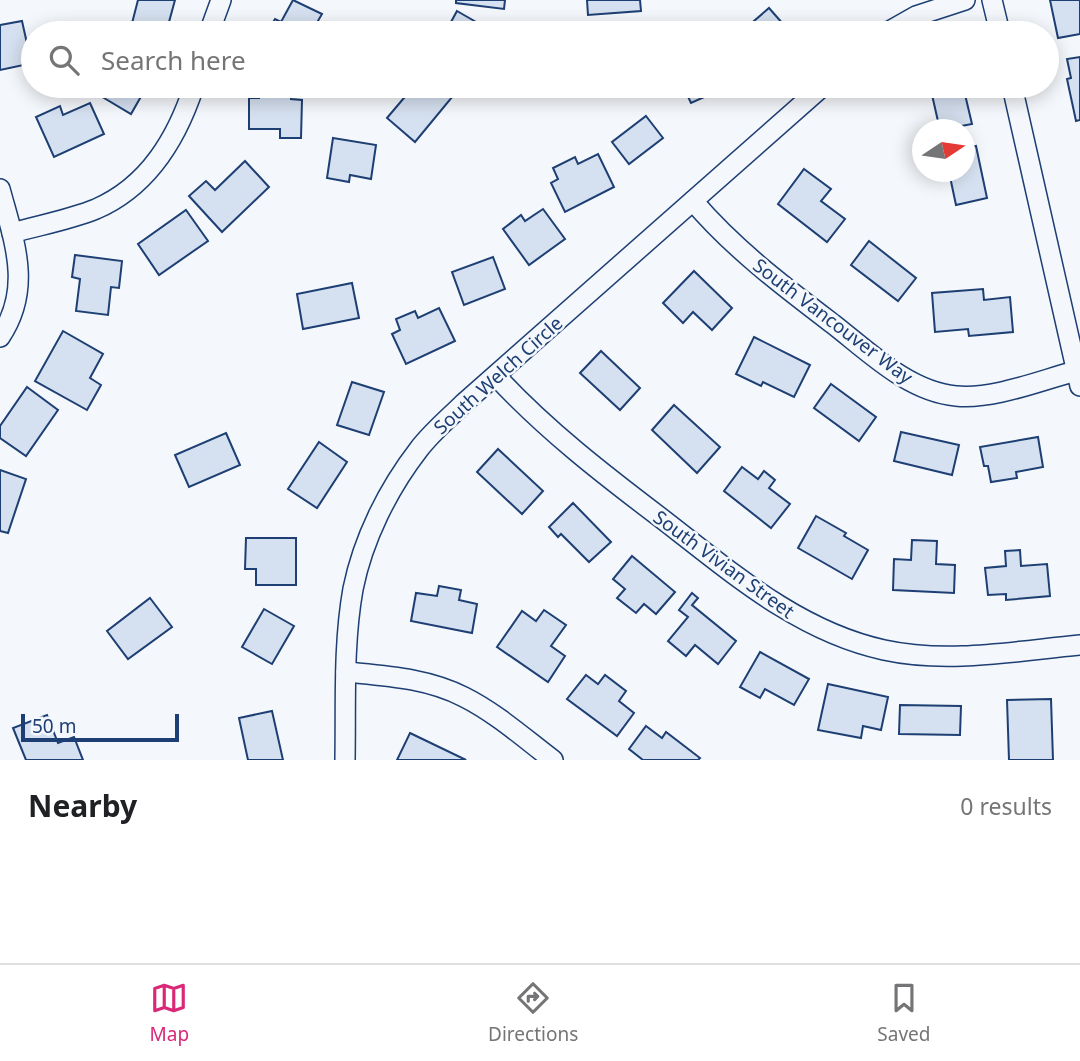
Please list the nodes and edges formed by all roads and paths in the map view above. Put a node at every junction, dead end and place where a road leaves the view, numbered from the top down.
1 (221, 0) edge
2 (965, 0) edge
3 (992, 0) edge
4 (213, 21) edge
5 (907, 21) edge
6 (997, 21) edge
7 (190, 98) edge
8 (809, 98) edge
9 (1015, 98) edge
10 (0, 189) edge
11 (692, 201) junction
12 (12, 233) junction
13 (0, 337) edge
14 (496, 376) junction
15 (1078, 379) edge
16 (1080, 645) edge
17 (346, 672) junction
18 (345, 760) edge
19 (553, 760) edge

1 - 4 street
2 - 5 street
3 - 6 street
7 - 12 street
8 - 11 street, South Welch Circle
9 - 15 street
10 - 12 street
11 - 14 street, South Welch Circle
11 - 15 street, South Vancouver Way
12 - 13 street
14 - 16 street, South Vivian Street
14 - 17 street, South Welch Circle
17 - 18 street, South Welch Circle
17 - 19 street

